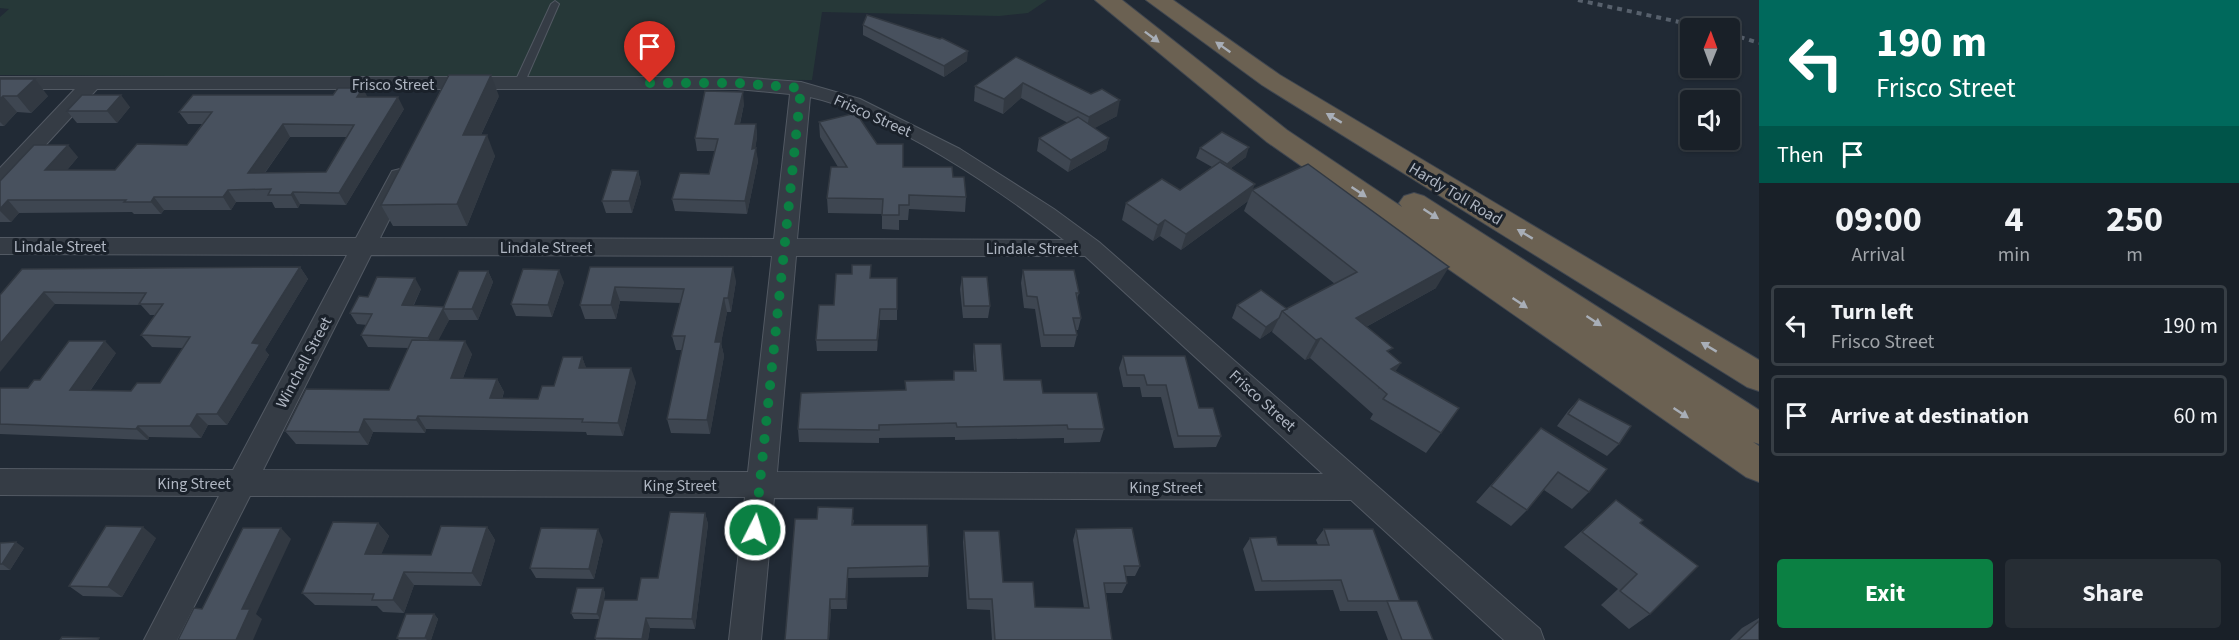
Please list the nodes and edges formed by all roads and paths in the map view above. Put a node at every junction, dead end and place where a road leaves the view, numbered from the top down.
1 (1107, 0) edge
2 (1158, 0) edge
3 (555, 4) dead end
4 (1207, 78) junction
5 (0, 83) edge
6 (92, 84) junction
7 (519, 84) junction
8 (801, 88) junction
9 (411, 155) edge
10 (0, 181) edge
11 (0, 246) edge
12 (363, 246) junction
13 (784, 247) junction
14 (1091, 248) junction
15 (1759, 377) edge
16 (1759, 429) edge
17 (1759, 466) edge
18 (0, 482) edge
19 (239, 484) junction
20 (759, 486) junction
21 (1360, 487) junction
22 (160, 640) edge
23 (745, 640) edge
24 (1528, 640) edge

1 -> 4 highway
15 -> 2 highway, Hardy Toll Road
3 - 7 lane
4 -> 16 highway
4 -> 17 highway
5 - 6 street, Frisco Street
6 - 7 street, Frisco Street
6 - 10 street
7 - 8 street, Frisco Street
8 - 13 street
8 - 14 street, Frisco Street
9 - 12 street, Winchell Street
11 - 12 street, Lindale Street
12 - 13 street, Lindale Street
12 - 19 street, Winchell Street
13 - 14 street, Lindale Street
13 - 20 street
14 - 21 street, Frisco Street
18 - 19 street, King Street
19 - 20 street, King Street
19 - 22 street, Winchell Street
20 - 21 street, King Street
20 - 23 street
21 - 24 street, Frisco Street

